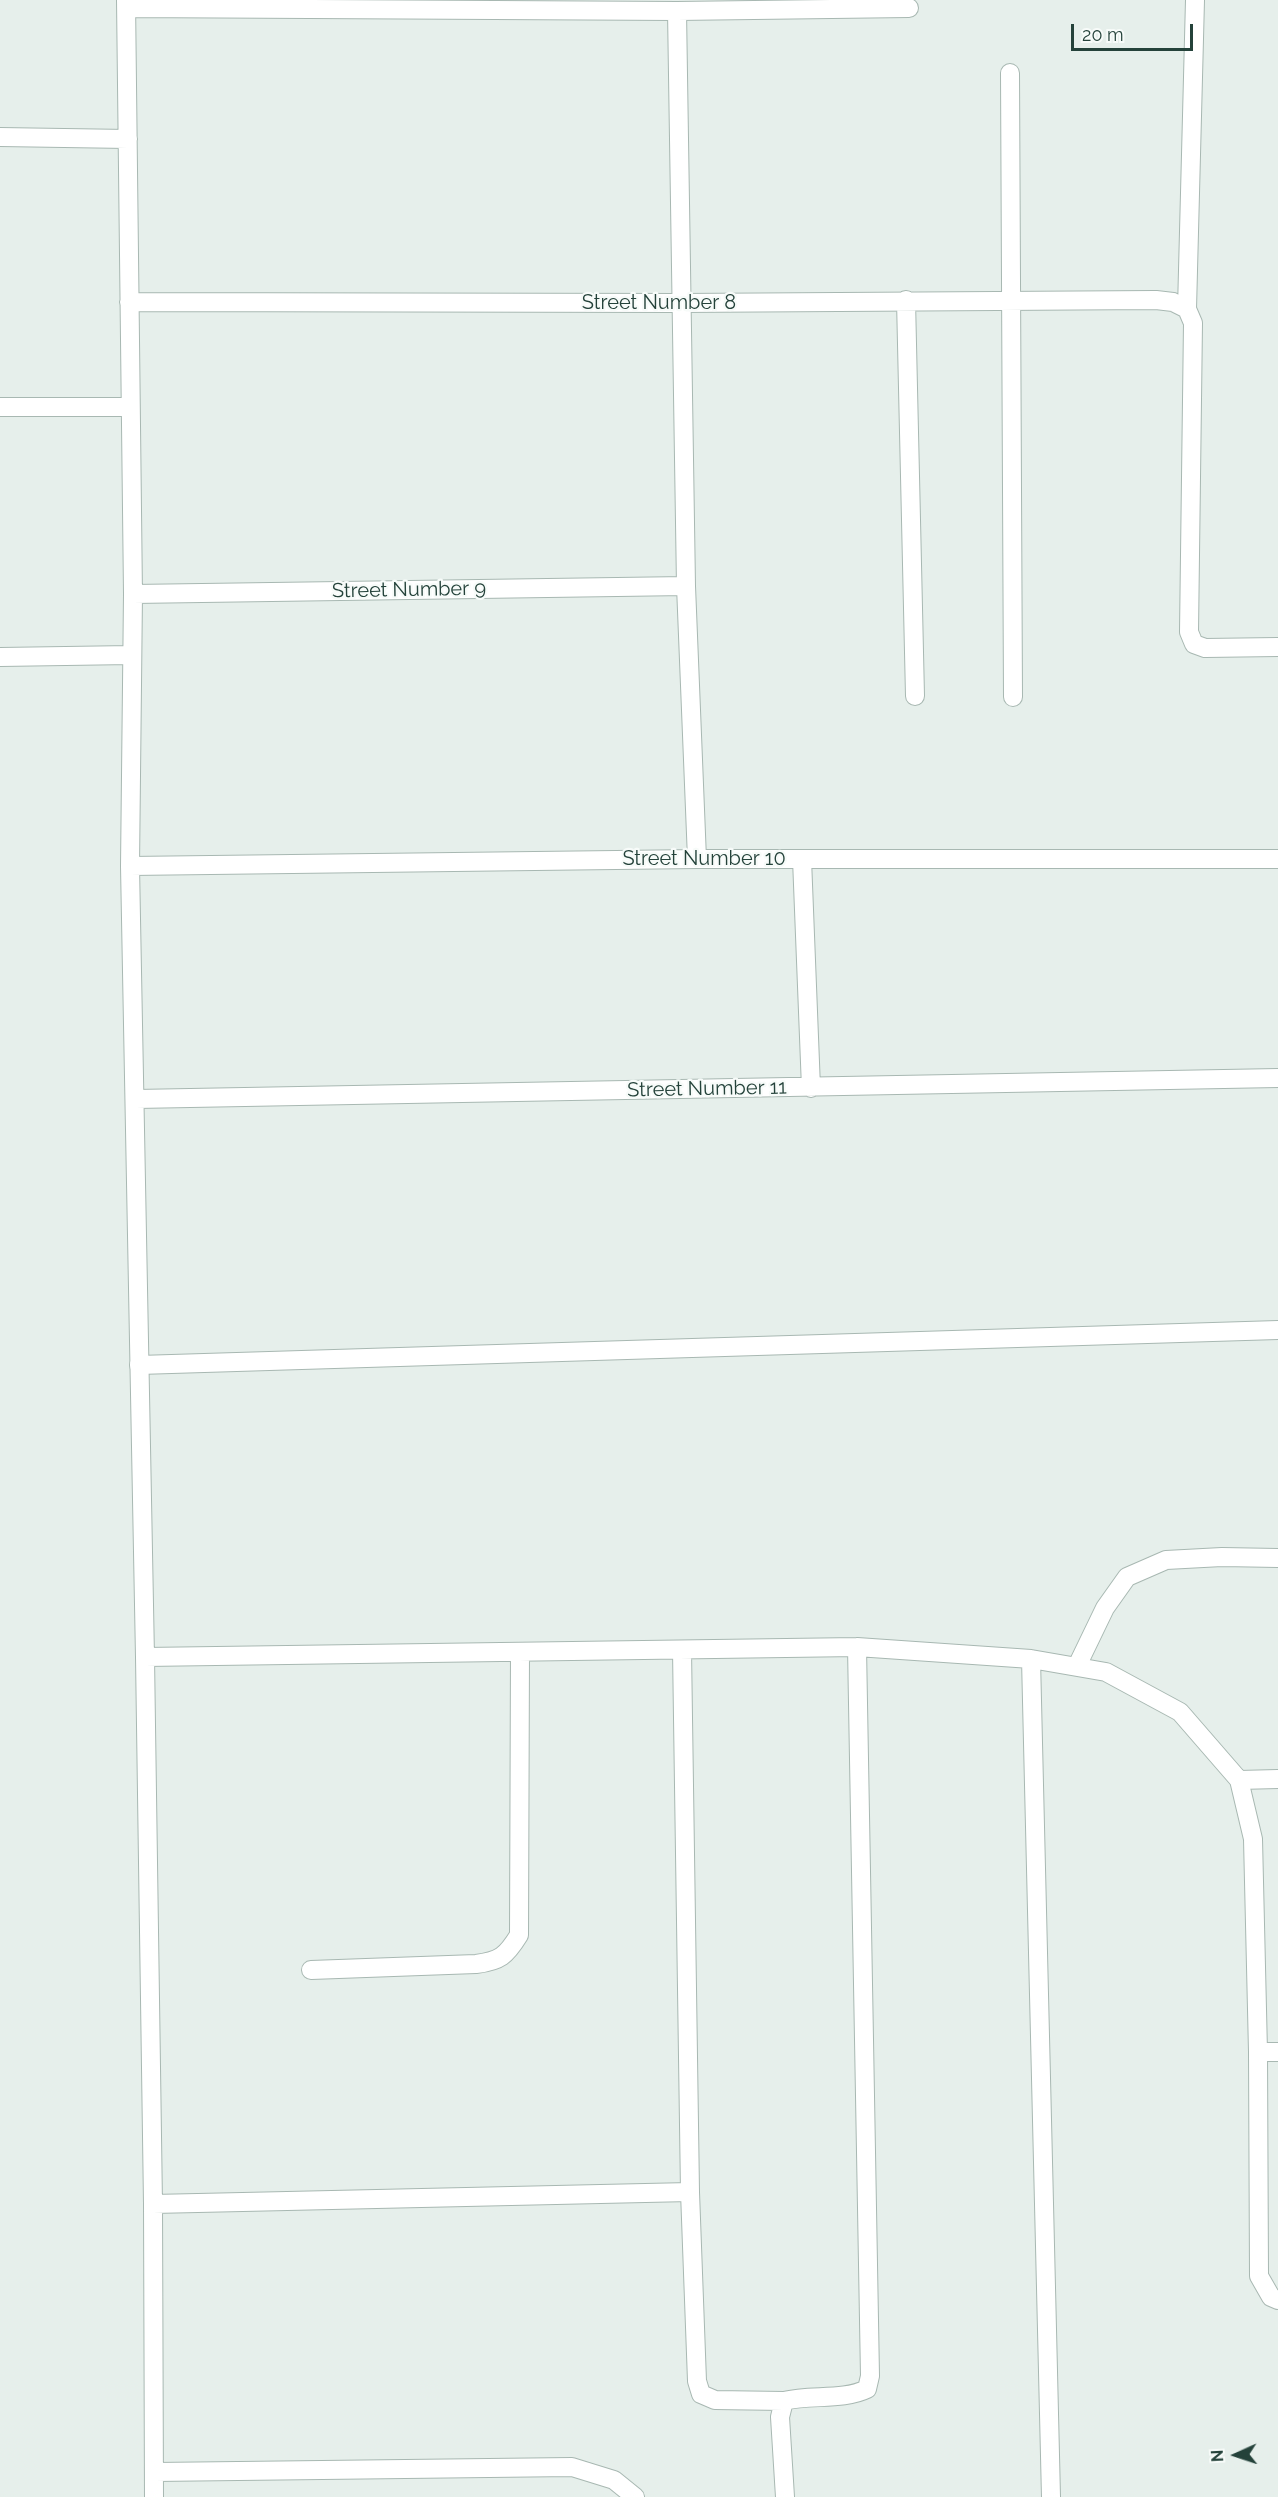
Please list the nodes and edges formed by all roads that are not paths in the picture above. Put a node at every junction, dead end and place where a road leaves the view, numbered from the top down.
1 (1195, 0) edge
2 (127, 4) edge
3 (909, 8) dead end
4 (677, 10) junction
5 (1011, 74) dead end
6 (0, 137) edge
7 (128, 138) junction
8 (906, 300) junction
9 (1013, 300) junction
10 (129, 302) junction
11 (680, 303) junction
12 (1187, 309) junction
13 (0, 407) edge
14 (129, 408) junction
15 (686, 586) junction
16 (133, 594) junction
17 (1278, 647) edge
18 (131, 655) junction
19 (0, 657) edge
20 (915, 696) dead end
21 (1013, 697) dead end
22 (697, 859) junction
23 (802, 859) junction
24 (1278, 859) edge
25 (130, 866) junction
26 (1278, 1078) edge
27 (811, 1088) junction
28 (136, 1099) junction
29 (1278, 1330) edge
30 (139, 1365) junction
31 (1278, 1558) edge
32 (856, 1647) junction
33 (682, 1650) junction
34 (520, 1652) junction
35 (145, 1657) junction
36 (1031, 1659) junction
37 (1077, 1666) junction
38 (1278, 1779) edge
39 (1239, 1780) junction
40 (311, 1970) dead end
41 (1258, 2052) junction
42 (1278, 2052) edge
43 (690, 2192) junction
44 (153, 2204) junction
45 (1278, 2300) edge
46 (784, 2401) junction
47 (155, 2472) junction
48 (154, 2497) edge
49 (635, 2497) edge
50 (785, 2497) edge
51 (1051, 2497) edge

1 - 12 street
2 - 4 street
2 - 7 street
3 - 4 street
4 - 11 street
5 - 9 street
6 - 7 street
7 - 10 street
8 - 9 street, Street Number 8
8 - 11 street, Street Number 8
8 - 20 street
9 - 12 street, Street Number 8
9 - 21 street
10 - 11 street, Street Number 8
10 - 14 street
11 - 15 street
12 - 17 street
13 - 14 street
14 - 16 street
15 - 16 street, Street Number 9
15 - 22 street
16 - 18 street
18 - 19 street
18 - 25 street
22 - 23 street, Street Number 10
22 - 25 street, Street Number 10
23 - 24 street, Street Number 10
23 - 27 street
25 - 28 street
26 - 27 street, Street Number 11
27 - 28 street, Street Number 11
28 - 30 street
29 - 30 street
30 - 35 street
31 - 37 street
32 - 33 street
32 - 36 street
32 - 46 street
33 - 34 street
33 - 43 street
34 - 35 street
34 - 40 street
35 - 44 street
36 - 37 street
36 - 51 street
37 - 39 street
38 - 39 street
39 - 41 street
41 - 42 street
41 - 45 street
43 - 44 street
43 - 46 street
44 - 47 street
46 - 50 street
47 - 48 street
47 - 49 street

